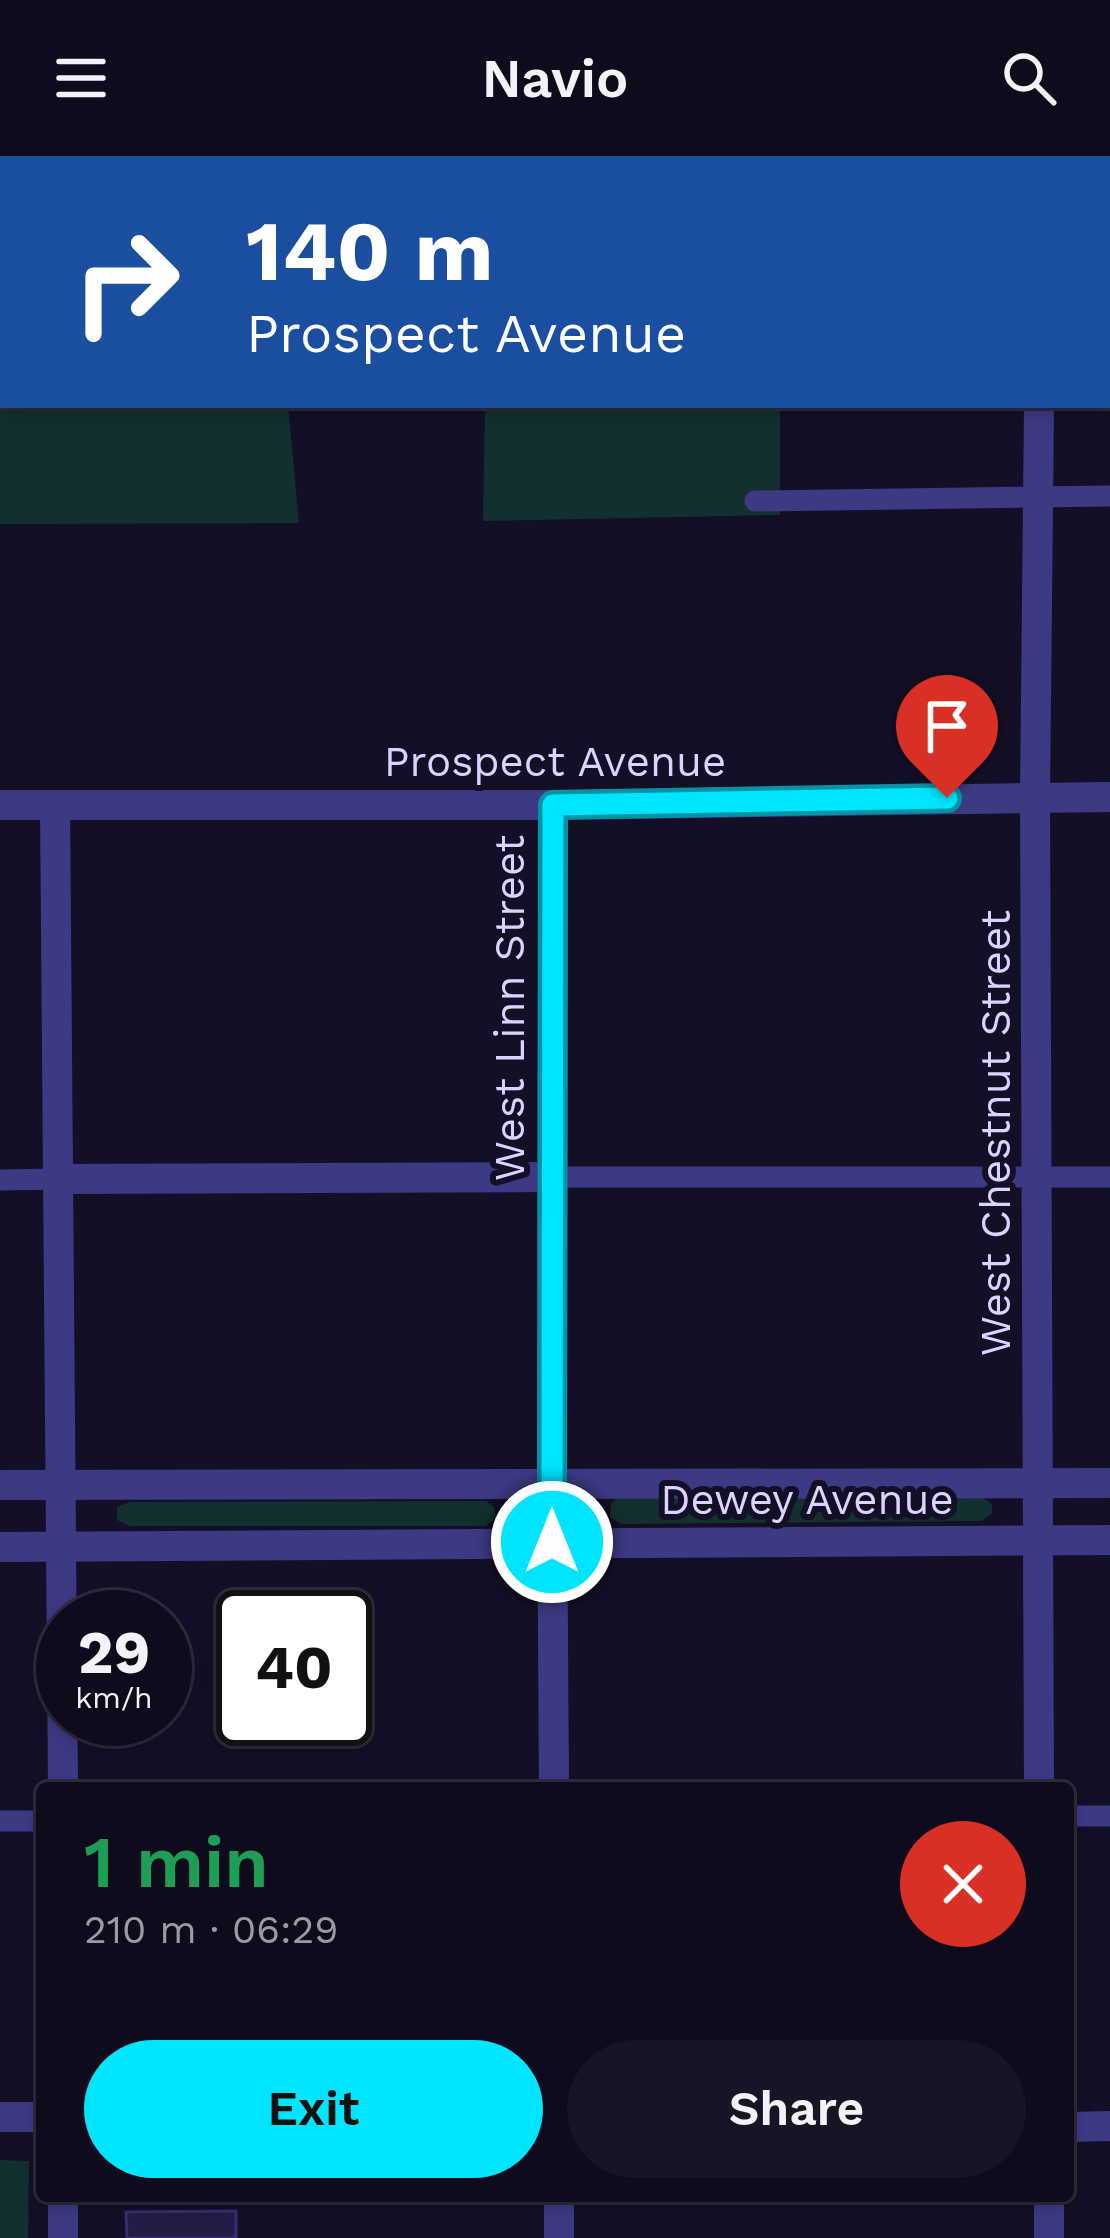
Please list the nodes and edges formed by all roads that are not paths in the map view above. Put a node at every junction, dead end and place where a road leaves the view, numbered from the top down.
1 (1040, 408) edge
2 (1110, 496) edge
3 (1040, 497) junction
4 (755, 501) dead end
5 (1035, 796) junction
6 (1110, 797) edge
7 (55, 805) junction
8 (553, 805) junction
9 (0, 806) edge
10 (1110, 1177) edge
11 (549, 1178) junction
12 (1040, 1178) junction
13 (59, 1179) junction
14 (0, 1180) edge
15 (1110, 1483) edge
16 (61, 1484) junction
17 (552, 1484) junction
18 (1036, 1484) junction
19 (0, 1485) edge
20 (1110, 1540) edge
21 (1036, 1541) junction
22 (552, 1542) junction
23 (0, 1547) edge
24 (62, 1547) junction
25 (63, 1782) edge
26 (554, 1782) edge
27 (1039, 1782) edge
28 (1074, 1816) edge
29 (1110, 1816) edge
30 (0, 1821) edge
31 (36, 1821) edge
32 (0, 2116) edge
33 (36, 2117) edge
34 (1110, 2126) edge
35 (1074, 2127) edge
36 (63, 2202) edge
37 (559, 2202) edge
38 (1049, 2202) edge
39 (63, 2238) edge
40 (560, 2238) edge
41 (1048, 2238) edge

1 - 3 street, West Chestnut Street
2 - 3 lane
3 - 4 lane
3 - 5 street, West Chestnut Street
5 - 6 street, Prospect Avenue
5 - 8 street, Prospect Avenue
5 - 12 street, West Chestnut Street
7 - 8 street, Prospect Avenue
7 - 9 street, Prospect Avenue
7 - 13 street
8 - 11 street, West Linn Street
10 - 12 lane
11 - 12 lane
11 - 13 street
11 - 17 street, West Linn Street
12 - 18 street, West Chestnut Street
13 - 14 lane
13 - 16 street
15 - 18 street, Dewey Avenue
16 - 17 street, Dewey Avenue
16 - 19 street, Dewey Avenue
16 - 24 street
17 - 18 street, Dewey Avenue
17 - 22 street, West Linn Street
18 - 21 street, West Chestnut Street
20 - 21 street, Dewey Avenue
21 - 22 street, Dewey Avenue
21 - 27 street, West Chestnut Street
22 - 24 street, Dewey Avenue
22 - 26 street, West Linn Street
23 - 24 street, Dewey Avenue
24 - 25 street
28 - 29 lane
30 - 31 lane
32 - 33 street
34 - 35 street
36 - 39 street
37 - 40 street
38 - 41 street

